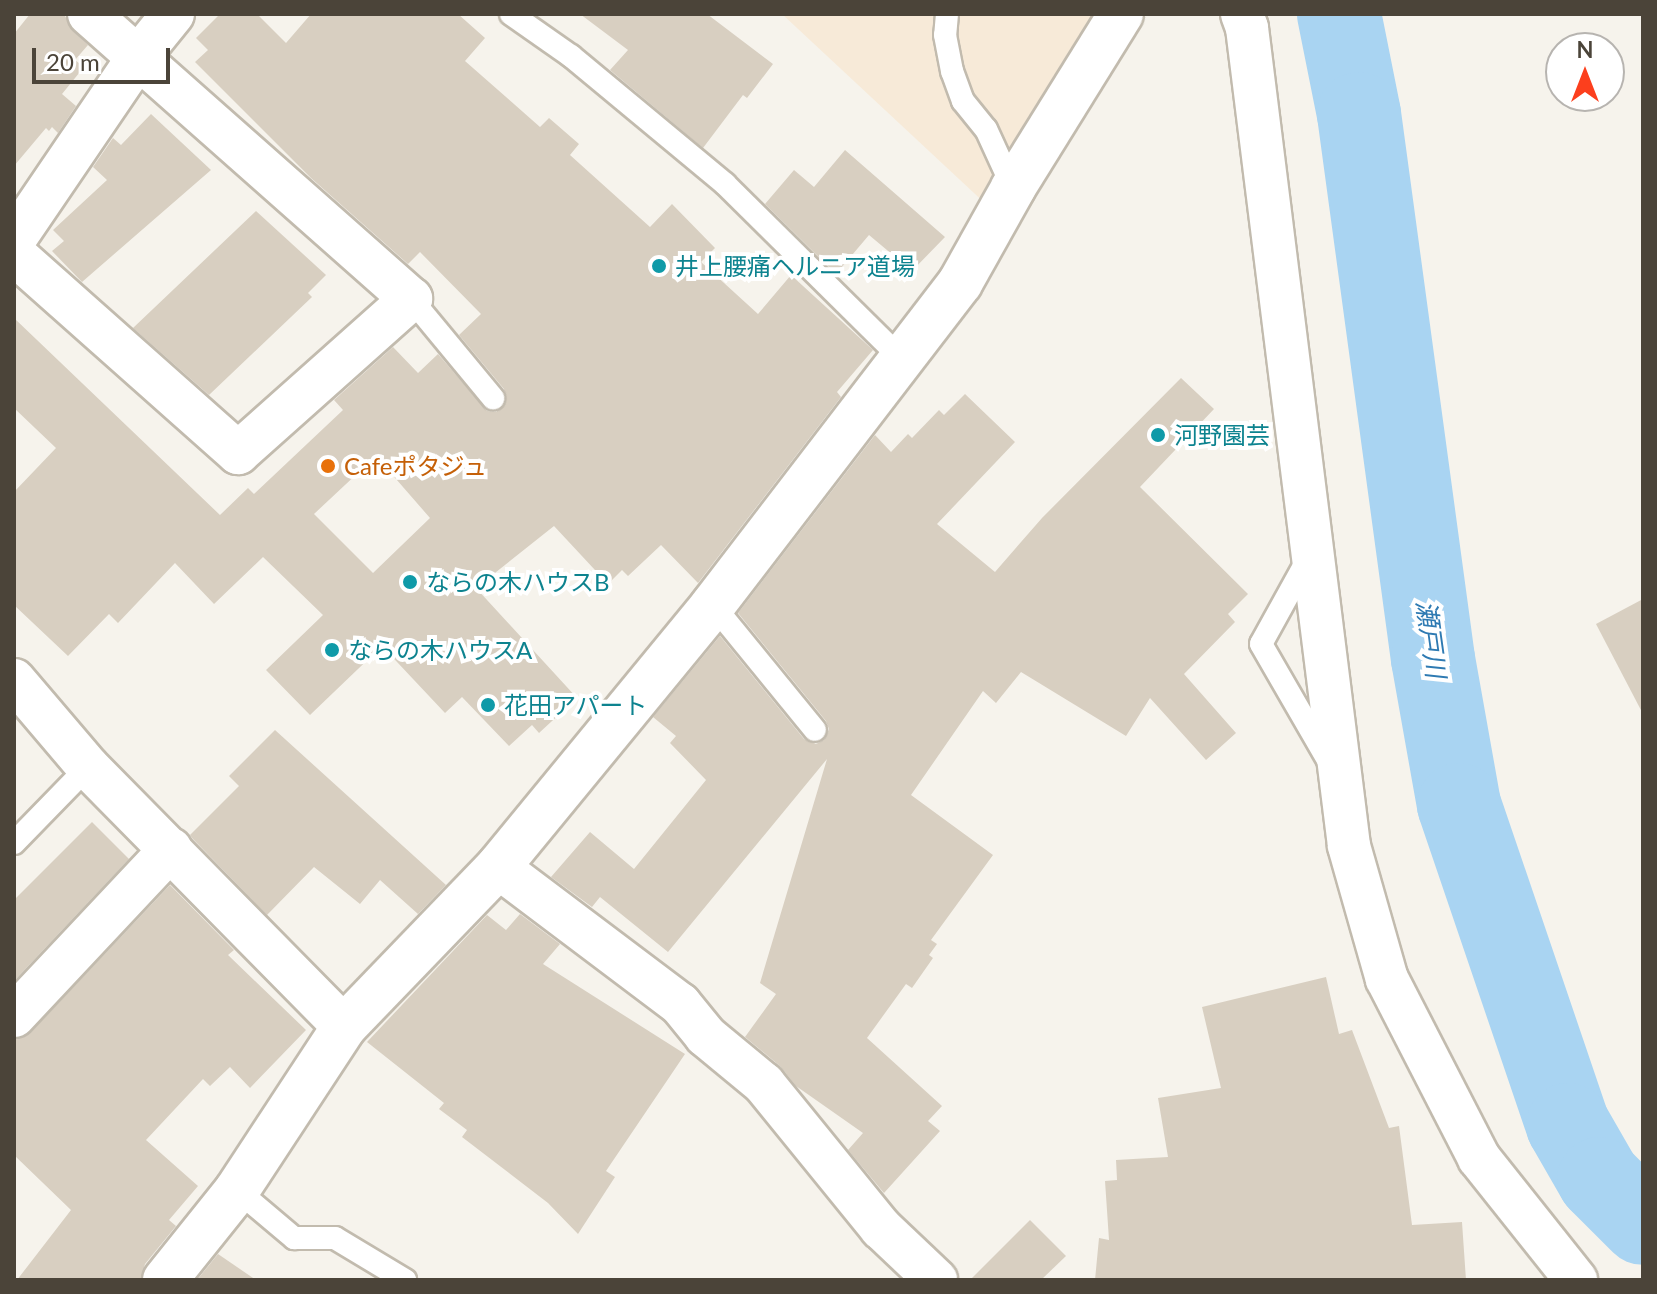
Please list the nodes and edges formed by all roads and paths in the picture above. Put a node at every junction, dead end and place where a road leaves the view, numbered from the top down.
1 (89, 14) edge
2 (173, 14) edge
3 (511, 14) edge
4 (947, 14) edge
5 (1121, 14) edge
6 (1242, 14) edge
7 (139, 56) junction
8 (1013, 188) junction
9 (14, 240) edge
10 (14, 254) edge
11 (411, 299) junction
12 (900, 357) junction
13 (493, 398) dead end
14 (1312, 553) junction
15 (713, 605) junction
16 (14, 680) edge
17 (815, 730) dead end
18 (88, 767) junction
19 (1343, 786) junction
20 (14, 843) edge
21 (171, 849) junction
22 (498, 867) junction
23 (14, 1016) edge
24 (344, 1027) junction
25 (237, 1190) junction
26 (165, 1280) edge
27 (405, 1280) edge
28 (936, 1280) edge
29 (1576, 1280) edge

1 - 7 street
2 - 7 street
3 - 12 lane
4 - 8 lane
5 - 8 street
6 - 14 street
7 - 9 street
7 - 11 street
8 - 12 street
10 - 11 street
11 - 13 lane
12 - 15 street
14 - 19 street
14 - 19 lane
15 - 17 lane
15 - 22 street
16 - 18 street
18 - 20 lane
18 - 21 street
19 - 29 street
21 - 23 street
21 - 24 street
22 - 24 street
22 - 28 street
24 - 25 street
25 - 26 street
25 - 27 lane

